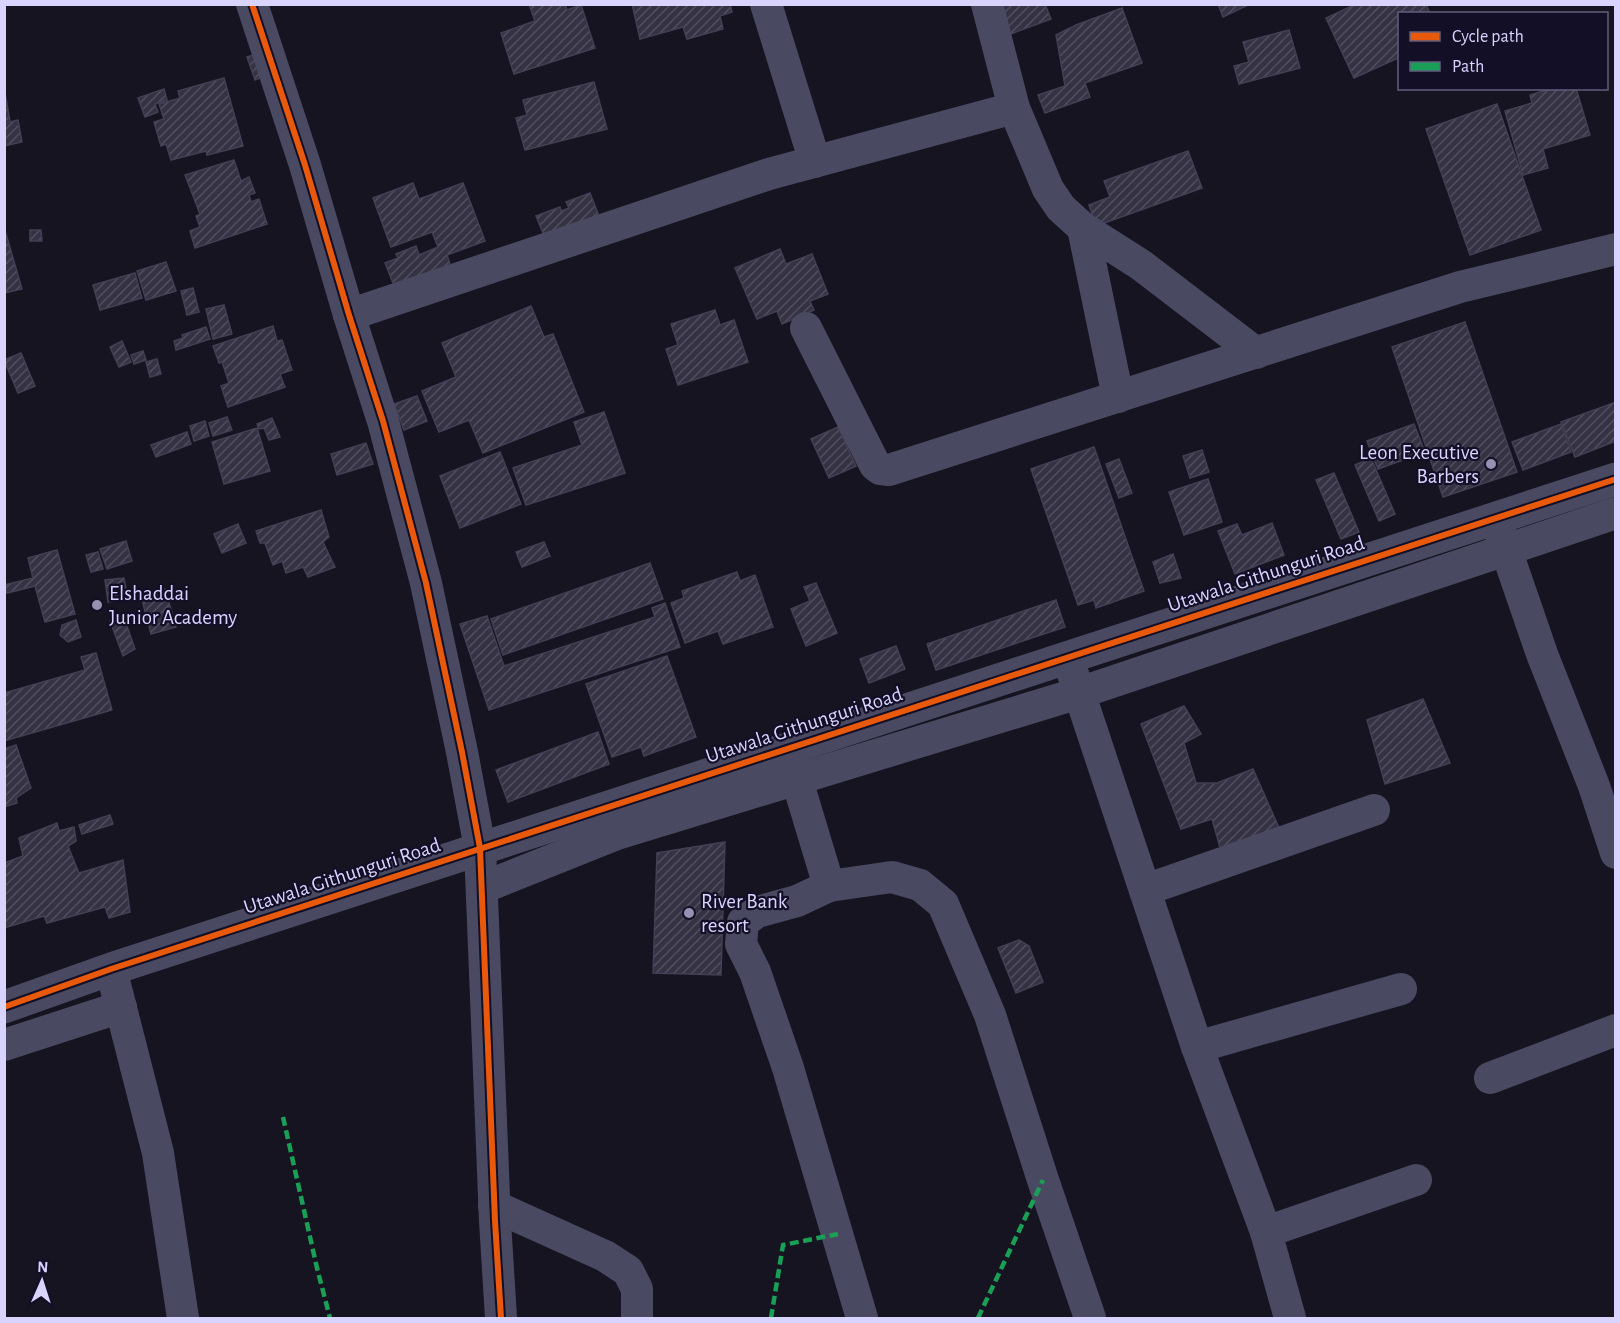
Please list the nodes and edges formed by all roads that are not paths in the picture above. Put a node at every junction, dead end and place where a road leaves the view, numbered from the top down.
1 (252, 4) edge
2 (766, 4) edge
3 (987, 4) edge
4 (1014, 108) junction
5 (814, 162) junction
6 (1083, 228) junction
7 (1616, 249) edge
8 (349, 315) junction
9 (806, 327) dead end
10 (1256, 353) junction
11 (1119, 397) junction
12 (1616, 478) edge
13 (1616, 513) edge
14 (1495, 517) junction
15 (1506, 550) junction
16 (1067, 657) junction
17 (1079, 693) junction
18 (797, 780) junction
19 (1605, 782) edge
20 (1374, 810) dead end
21 (480, 848) junction
22 (1616, 853) edge
23 (829, 886) junction
24 (482, 888) junction
25 (1145, 890) junction
26 (111, 969) junction
27 (1401, 989) dead end
28 (4, 1007) edge
29 (121, 1007) junction
30 (1616, 1030) edge
31 (4, 1045) edge
32 (1197, 1047) junction
33 (1490, 1078) dead end
34 (1416, 1180) dead end
35 (495, 1206) junction
36 (1266, 1232) junction
37 (183, 1318) edge
38 (501, 1318) edge
39 (638, 1318) edge
40 (862, 1318) edge
41 (1090, 1318) edge
42 (1290, 1318) edge

1 - 8 street
2 - 5 street
3 - 4 street
4 - 5 street
4 - 6 street
5 - 8 street
6 - 10 street
6 - 11 street
7 - 10 street
8 - 21 street
9 - 11 street
10 - 11 street
12 - 14 street, Utawala Githunguri Road
13 - 15 street
14 - 15 street
14 - 16 street, Utawala Githunguri Road
15 - 17 street
15 - 19 street
16 - 17 street
16 - 21 street, Utawala Githunguri Road
17 - 18 street
17 - 25 street
18 - 23 street
18 - 24 street
19 - 22 street
20 - 25 street
21 - 24 street
21 - 26 street, Utawala Githunguri Road
23 - 40 street
23 - 41 street
24 - 35 street
25 - 32 street
26 - 28 street, Utawala Githunguri Road
26 - 29 street
27 - 32 street
29 - 31 street
29 - 37 street
30 - 33 street
32 - 36 street
34 - 36 street
35 - 38 street
35 - 39 street
36 - 42 street

